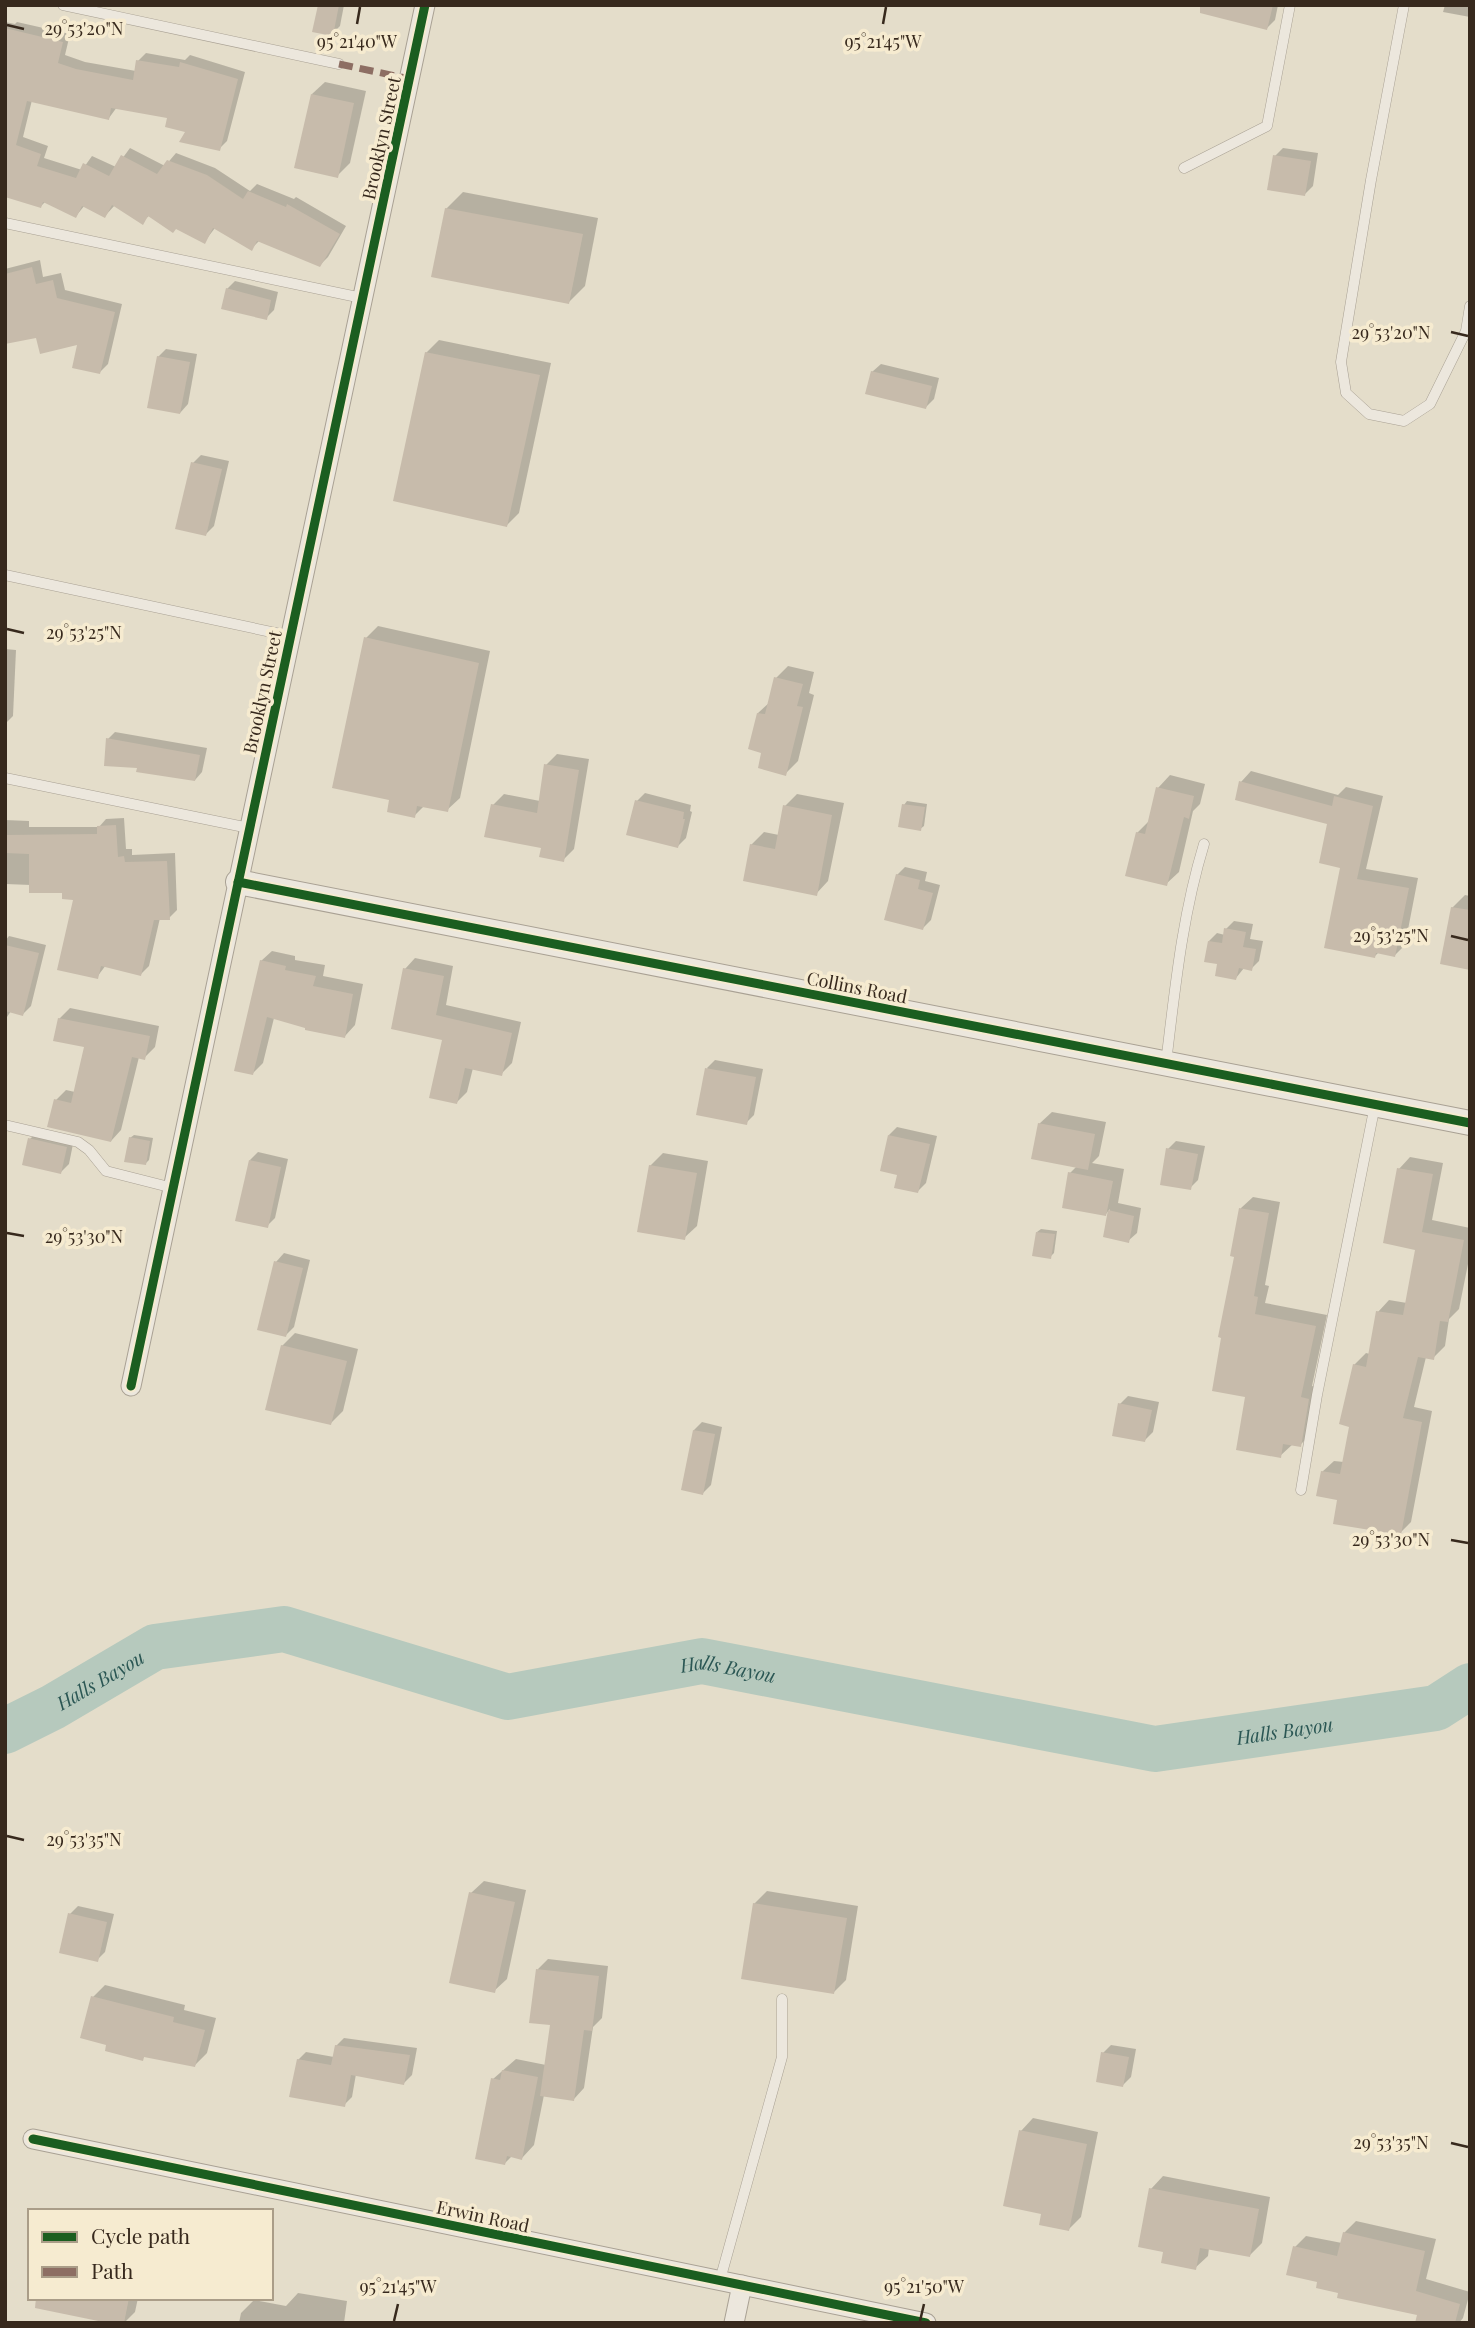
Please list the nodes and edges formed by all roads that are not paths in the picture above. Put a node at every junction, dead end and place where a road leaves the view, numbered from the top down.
1 (63, 5) edge
2 (425, 5) edge
3 (1290, 5) edge
4 (1404, 5) edge
5 (339, 64) dead end
6 (1184, 168) dead end
7 (5, 223) edge
8 (362, 298) junction
9 (1470, 306) edge
10 (5, 575) edge
11 (290, 636) junction
12 (5, 778) edge
13 (249, 828) junction
14 (1203, 844) dead end
15 (238, 882) junction
16 (1166, 1063) junction
17 (1375, 1104) junction
18 (1470, 1123) edge
19 (5, 1125) edge
20 (173, 1188) junction
21 (131, 1386) dead end
22 (1301, 1490) dead end
23 (782, 1999) dead end
24 (33, 2140) dead end
25 (720, 2280) junction
26 (742, 2285) junction
27 (734, 2323) edge
28 (926, 2323) edge

1 - 5 lane
2 - 8 street, Brooklyn Street
3 - 6 lane
4 - 9 lane
7 - 8 lane
8 - 11 street, Brooklyn Street
10 - 11 lane
11 - 13 street, Brooklyn Street
12 - 13 lane
13 - 15 street, Brooklyn Street
14 - 16 lane
15 - 16 street, Collins Road
15 - 20 street, Brooklyn Street
16 - 17 street, Collins Road
17 - 18 street, Collins Road
17 - 22 lane
19 - 20 lane
20 - 21 street, Brooklyn Street
23 - 25 lane
24 - 25 street, Erwin Road
25 - 26 street, Erwin Road
26 - 27 street
26 - 28 street, Erwin Road

